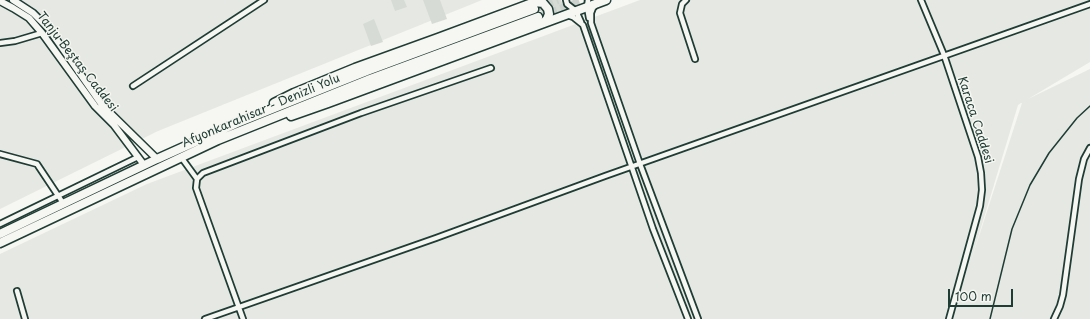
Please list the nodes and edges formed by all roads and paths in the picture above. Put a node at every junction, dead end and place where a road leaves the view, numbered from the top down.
1 (13, 0) edge
2 (264, 0) edge
3 (566, 0) edge
4 (686, 0) edge
5 (922, 0) edge
6 (0, 1) edge
7 (602, 1) edge
8 (587, 3) edge
9 (536, 4) edge
10 (1090, 4) edge
11 (576, 11) junction
12 (565, 15) junction
13 (540, 20) junction
14 (591, 23) junction
15 (583, 25) junction
16 (49, 29) junction
17 (42, 33) junction
18 (0, 43) edge
19 (944, 55) junction
20 (695, 59) dead end
21 (491, 68) dead end
22 (133, 86) dead end
23 (238, 127) junction
24 (1090, 148) edge
25 (0, 154) edge
26 (138, 157) junction
27 (181, 157) junction
28 (157, 159) junction
29 (640, 164) junction
30 (144, 165) junction
31 (631, 166) junction
32 (197, 179) junction
33 (58, 195) junction
34 (63, 203) junction
35 (0, 224) edge
36 (0, 234) edge
37 (0, 243) edge
38 (17, 291) dead end
39 (238, 308) junction
40 (25, 319) edge
41 (205, 319) edge
42 (243, 319) edge
43 (688, 319) edge
44 (698, 319) edge
45 (950, 319) edge
46 (1054, 319) edge

1 - 16 street, Tanju Beştaş Caddesi
2 - 22 street
3 - 11 street
4 - 20 street
5 - 19 street, Karaca Caddesi
6 - 17 street, Tanju Beştaş Caddesi
7 - 8 highway, Afyonkarahisar - Denizli Yolu
7 - 14 street
8 - 11 highway, Afyonkarahisar - Denizli Yolu
8 - 14 street
9 - 13 highway
9 - 23 highway
10 - 19 street
11 - 12 highway, Afyonkarahisar - Denizli Yolu
11 - 15 street
12 - 13 highway, Afyonkarahisar - Denizli Yolu
12 - 15 street
13 - 23 highway, Afyonkarahisar - Denizli Yolu
14 - 29 street
15 - 31 street
16 - 17 street
16 - 28 street, Tanju Beştaş Caddesi
17 - 18 street
17 - 26 street, Tanju Beştaş Caddesi
19 - 29 street
19 - 45 street, Karaca Caddesi
21 - 32 street
23 - 27 highway, Afyonkarahisar - Denizli Yolu
23 - 28 highway
24 - 46 street
25 - 33 street
26 - 30 street, Tanju Beştaş Caddesi
26 - 33 street
27 - 32 street
27 - 37 highway, Afyonkarahisar - Denizli Yolu
28 - 30 highway
29 - 31 street
29 - 44 street
30 - 34 highway
31 - 39 street
31 - 43 street
32 - 39 street
33 - 34 street
33 - 35 street
34 - 36 highway
38 - 40 street
39 - 41 street
39 - 42 street

